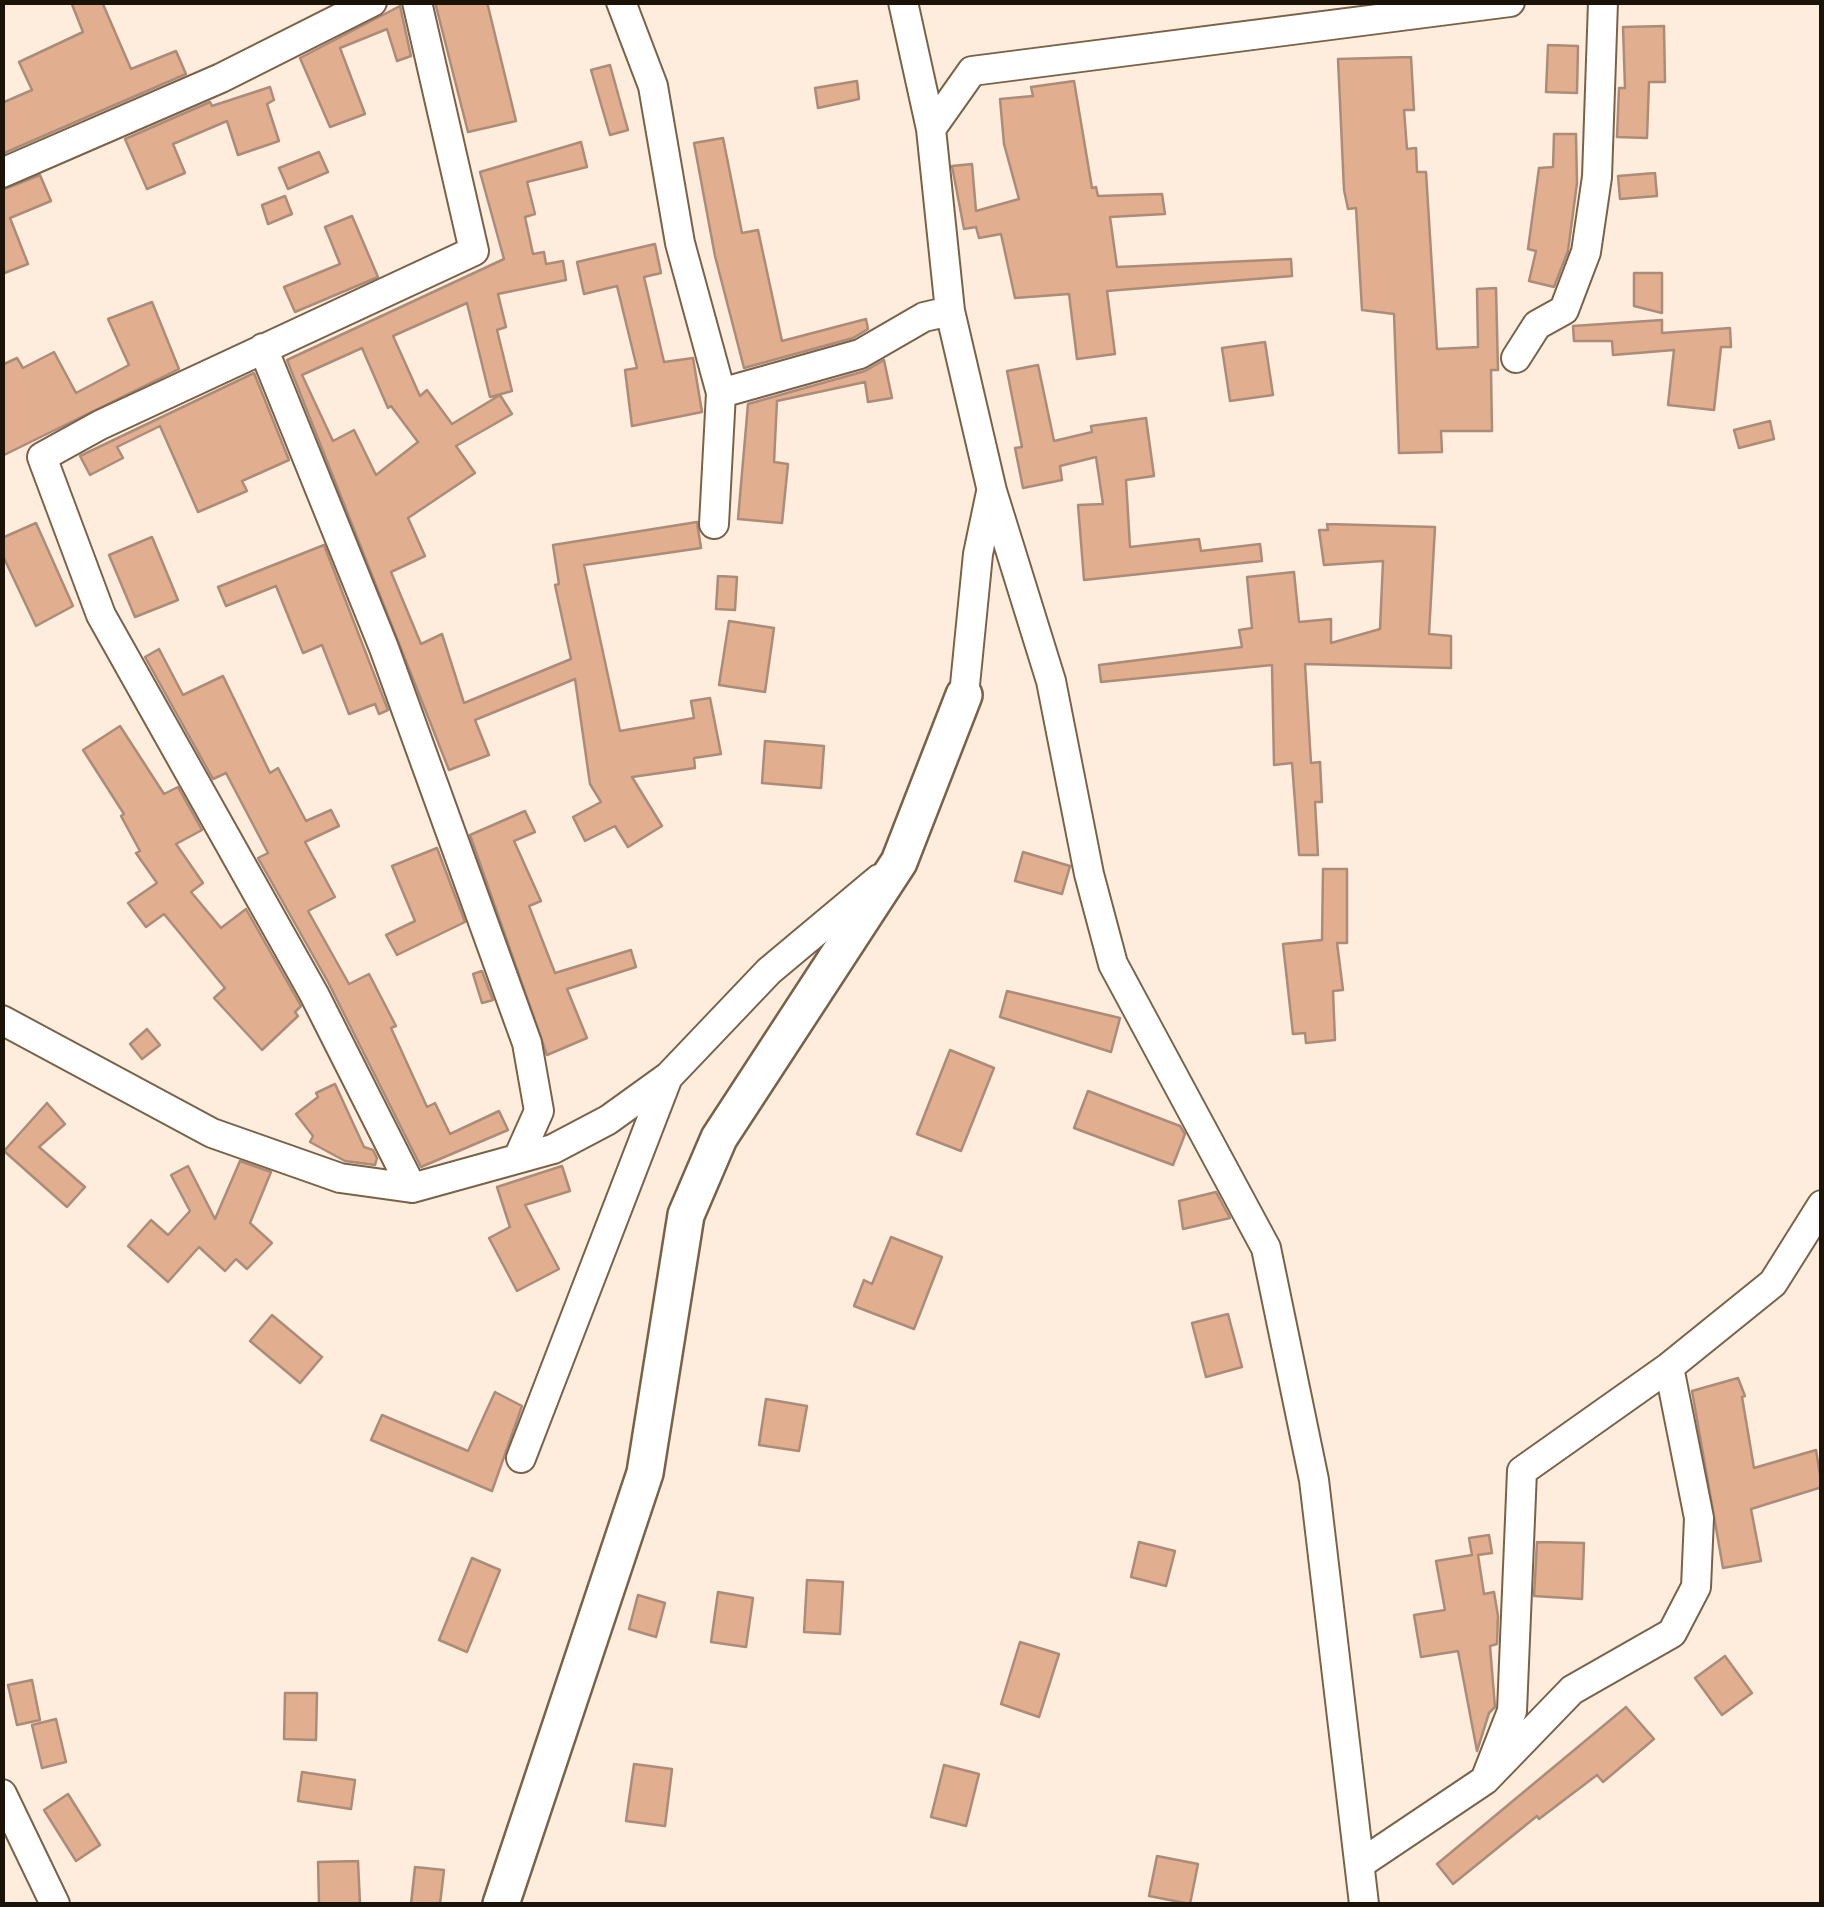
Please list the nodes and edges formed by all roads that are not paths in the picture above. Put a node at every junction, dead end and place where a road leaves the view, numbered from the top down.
1 (372, 2) edge
2 (416, 2) edge
3 (620, 2) edge
4 (903, 2) edge
5 (1510, 2) edge
6 (1603, 2) edge
7 (1419, 9) edge
8 (931, 128) junction
9 (2, 173) edge
10 (950, 310) junction
11 (263, 348) junction
12 (1516, 358) dead end
13 (720, 393) junction
14 (992, 491) junction
15 (714, 524) dead end
16 (964, 696) joint
17 (899, 862) junction
18 (2, 1020) edge
19 (669, 1076) junction
20 (518, 1158) junction
21 (412, 1188) junction
22 (1822, 1206) edge
23 (1669, 1367) junction
24 (521, 1458) dead end
25 (1484, 1780) junction
26 (2, 1794) edge
27 (1360, 1864) junction
28 (55, 1904) edge
29 (501, 1904) edge
30 (1364, 1904) edge

1 - 9 street
2 - 11 street
3 - 13 street
4 - 8 street
5 - 7 street
6 - 12 street
7 - 8 street
8 - 10 street
10 - 13 street
10 - 14 street
11 - 20 street
11 - 21 street
13 - 15 street
14 - 16 street
14 - 27 street
16 - 17 street
17 - 19 street
17 - 29 street
18 - 21 street
19 - 20 street
19 - 24 street
20 - 21 street
22 - 23 street
23 - 25 street
23 - 25 street
25 - 27 street
26 - 28 street
27 - 30 street

